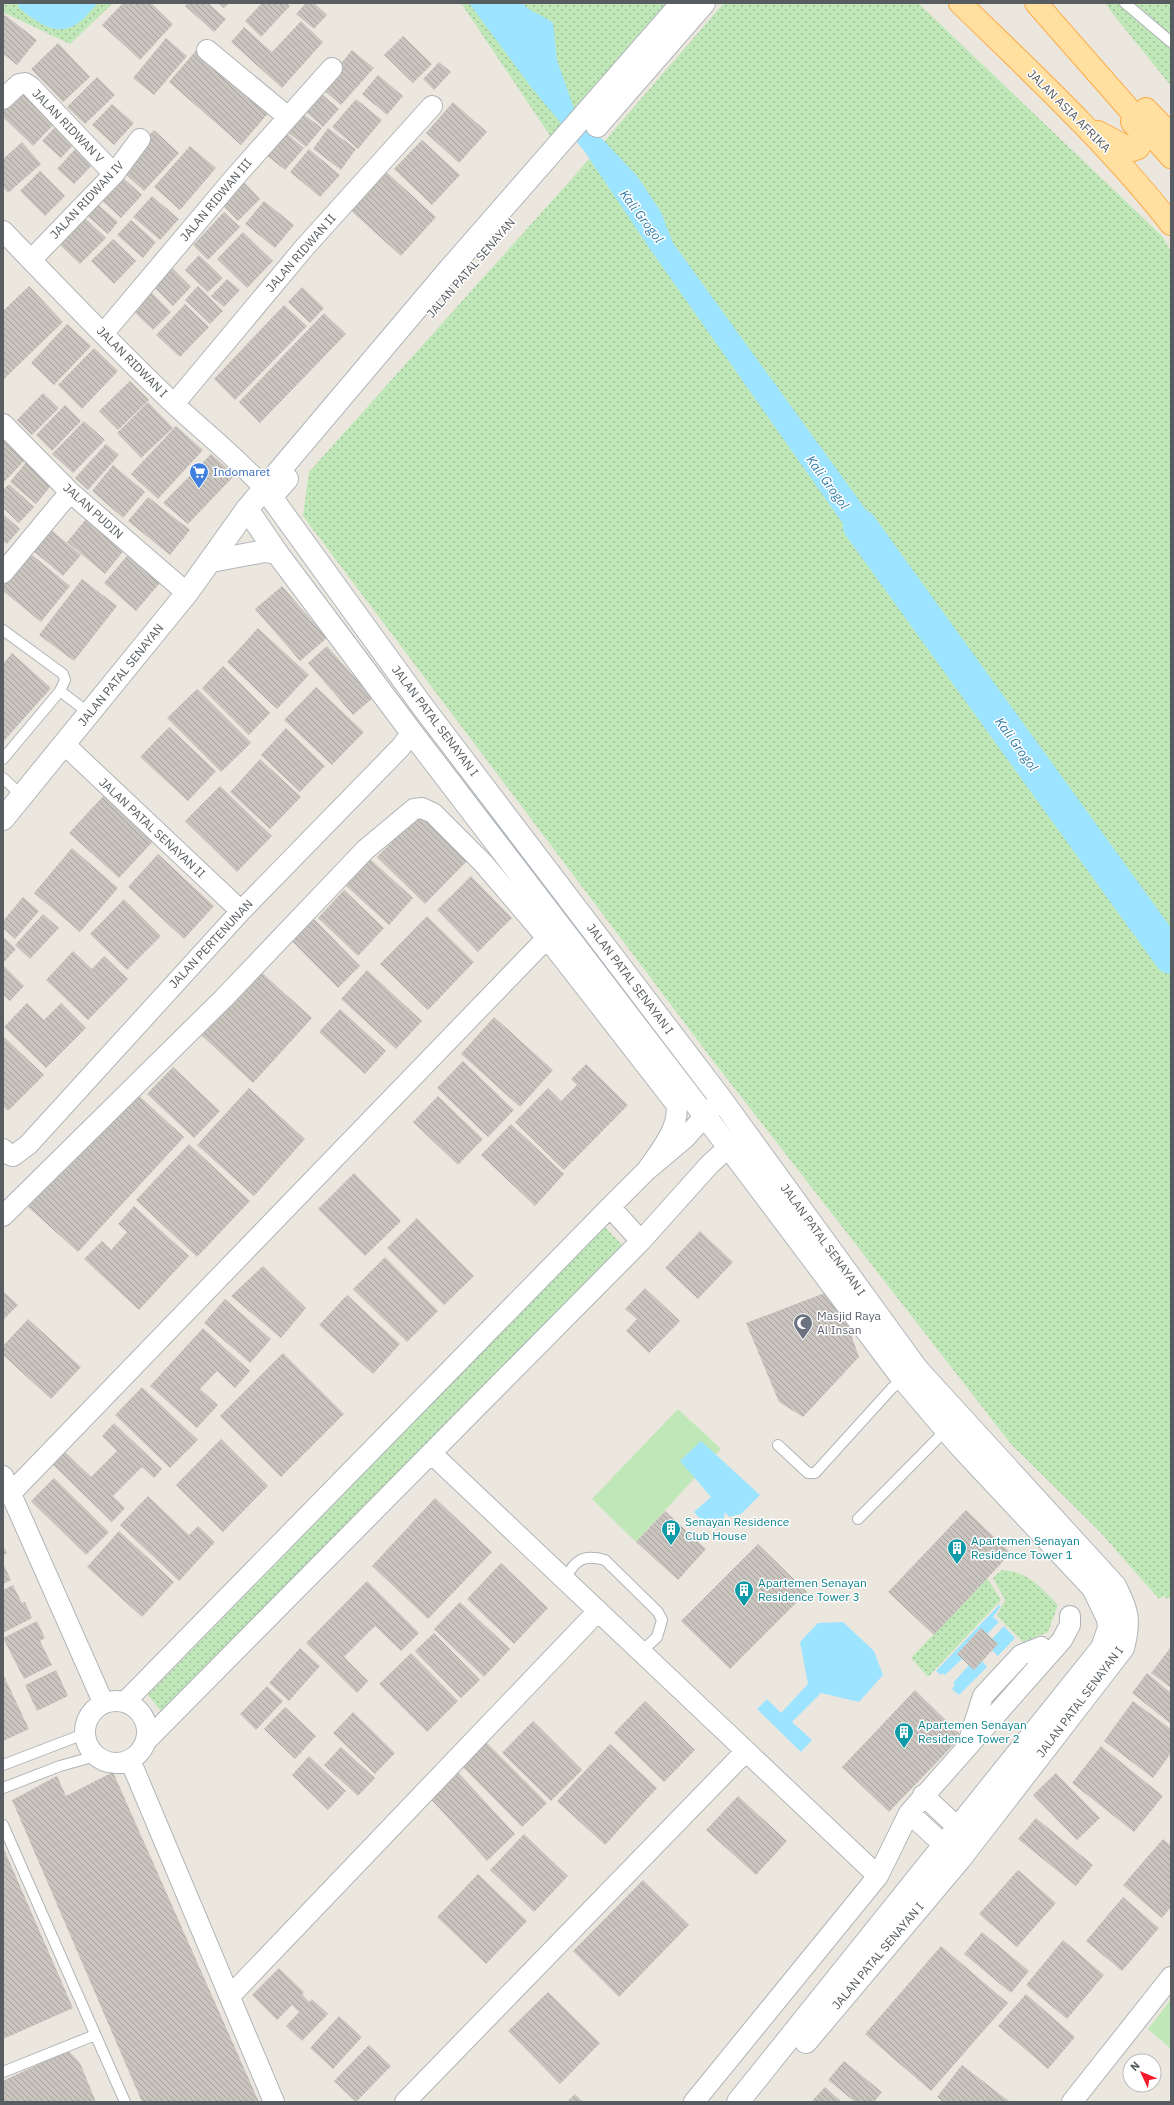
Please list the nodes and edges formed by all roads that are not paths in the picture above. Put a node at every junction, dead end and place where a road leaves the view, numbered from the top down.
1 (682, 3) edge
2 (704, 3) edge
3 (960, 3) edge
4 (1036, 3) edge
5 (1125, 3) edge
6 (1171, 42) edge
7 (207, 50) dead end
8 (1085, 58) junction
9 (332, 68) dead end
10 (3, 99) edge
11 (432, 106) dead end
12 (288, 117) junction
13 (591, 121) junction
14 (1083, 124) junction
15 (1171, 135) edge
16 (140, 139) dead end
17 (1171, 157) edge
18 (114, 174) junction
19 (1142, 187) junction
20 (1171, 210) edge
21 (1171, 224) edge
22 (3, 231) edge
23 (31, 260) junction
24 (103, 334) junction
25 (174, 404) junction
26 (3, 424) edge
27 (70, 492) junction
28 (268, 493) junction
29 (250, 512) junction
30 (277, 553) junction
31 (211, 561) junction
32 (3, 572) edge
33 (187, 593) junction
34 (3, 630) edge
35 (60, 691) junction
36 (90, 714) junction
37 (412, 732) junction
38 (64, 744) junction
39 (3, 759) edge
40 (3, 778) edge
41 (22, 796) junction
42 (3, 818) edge
43 (241, 910) junction
44 (547, 938) junction
45 (722, 1099) junction
46 (705, 1115) junction
47 (746, 1133) junction
48 (728, 1146) junction
49 (7, 1153) edge
50 (647, 1170) junction
51 (610, 1207) junction
52 (3, 1216) edge
53 (641, 1241) junction
54 (910, 1374) junction
55 (946, 1430) junction
56 (778, 1445) dead end
57 (431, 1453) junction
58 (7, 1484) edge
59 (858, 1518) dead end
60 (564, 1579) junction
61 (598, 1611) junction
62 (1070, 1616) dead end
63 (641, 1652) junction
64 (126, 1701) junction
65 (103, 1702) junction
66 (84, 1734) junction
67 (146, 1741) junction
68 (746, 1751) junction
69 (96, 1756) junction
70 (130, 1760) junction
71 (3, 1765) edge
72 (3, 1788) edge
73 (923, 1795) junction
74 (909, 1813) junction
75 (3, 1825) edge
76 (966, 1835) junction
77 (952, 1852) junction
78 (878, 1876) junction
79 (1171, 1977) edge
80 (230, 1996) junction
81 (95, 2035) junction
82 (3, 2072) edge
83 (125, 2102) edge
84 (274, 2102) edge
85 (405, 2102) edge
86 (694, 2102) edge
87 (738, 2102) edge
88 (755, 2102) edge
89 (1072, 2102) edge

1 - 13 main road, JALAN PATAL SENAYAN
2 - 13 main road, JALAN PATAL SENAYAN
3 - 14 main road, JALAN ASIA AFRIKA
4 - 8 main road
5 - 6 lane
7 - 12 street
8 - 14 main road
8 - 15 main road
8 - 17 main road
9 - 12 street, JALAN RIDWAN III
10 - 18 street, JALAN RIDWAN V
11 - 25 street, JALAN RIDWAN II
12 - 24 street, JALAN RIDWAN III
13 - 28 main road, JALAN PATAL SENAYAN
14 - 19 main road, JALAN ASIA AFRIKA
16 - 18 street, JALAN RIDWAN IV
18 - 23 street, JALAN RIDWAN IV
19 - 20 main road
19 - 21 main road, JALAN ASIA AFRIKA
22 - 23 street, JALAN RIDWAN I
23 - 24 street, JALAN RIDWAN I
24 - 25 street, JALAN RIDWAN I
25 - 28 street, JALAN RIDWAN I
26 - 27 street, JALAN PUDIN
27 - 32 street
27 - 33 street, JALAN PUDIN
28 - 29 main road, JALAN PATAL SENAYAN
28 - 45 main road, JALAN PATAL SENAYAN I
29 - 30 main road, JALAN PATAL SENAYAN I
29 - 31 main road, JALAN PATAL SENAYAN
30 - 31 main road
30 - 37 main road, JALAN PATAL SENAYAN I
31 - 33 main road, JALAN PATAL SENAYAN
33 - 36 main road, JALAN PATAL SENAYAN
34 - 35 lane
35 - 36 lane
35 - 39 lane
36 - 38 main road, JALAN PATAL SENAYAN
37 - 43 street, JALAN PERTENUNAN
37 - 46 main road, JALAN PATAL SENAYAN I
38 - 41 main road, JALAN PATAL SENAYAN
38 - 43 street, JALAN PATAL SENAYAN II
40 - 41 lane
41 - 42 main road, JALAN PATAL SENAYAN
43 - 49 street, JALAN PERTENUNAN
44 - 50 street
44 - 52 street
44 - 58 street
45 - 46 street
45 - 47 main road, JALAN PATAL SENAYAN I
46 - 48 main road, JALAN PATAL SENAYAN I
46 - 50 street
47 - 48 street
47 - 54 main road, JALAN PATAL SENAYAN I
48 - 53 street
48 - 54 main road, JALAN PATAL SENAYAN I
50 - 51 street
51 - 53 street
51 - 64 street
53 - 57 street
54 - 55 main road, JALAN PATAL SENAYAN I
54 - 56 lane
54 - 76 main road, JALAN PATAL SENAYAN I
55 - 59 lane
55 - 76 main road, JALAN PATAL SENAYAN I
57 - 60 street
57 - 67 street
58 - 65 street
60 - 61 street
60 - 63 lane
61 - 63 street
61 - 80 street
62 - 73 street
63 - 68 street
64 - 65 street
64 - 67 street
65 - 66 street
66 - 69 street
66 - 71 lane
67 - 70 street
68 - 78 street
68 - 85 street
69 - 70 street
69 - 72 lane
70 - 80 street
73 - 74 street
73 - 76 street
74 - 77 street
74 - 78 street
75 - 81 lane
76 - 77 main road, JALAN PATAL SENAYAN I
77 - 87 main road, JALAN PATAL SENAYAN I
77 - 88 main road, JALAN PATAL SENAYAN I
78 - 86 street
79 - 89 street
80 - 84 street
81 - 82 lane
81 - 83 lane

